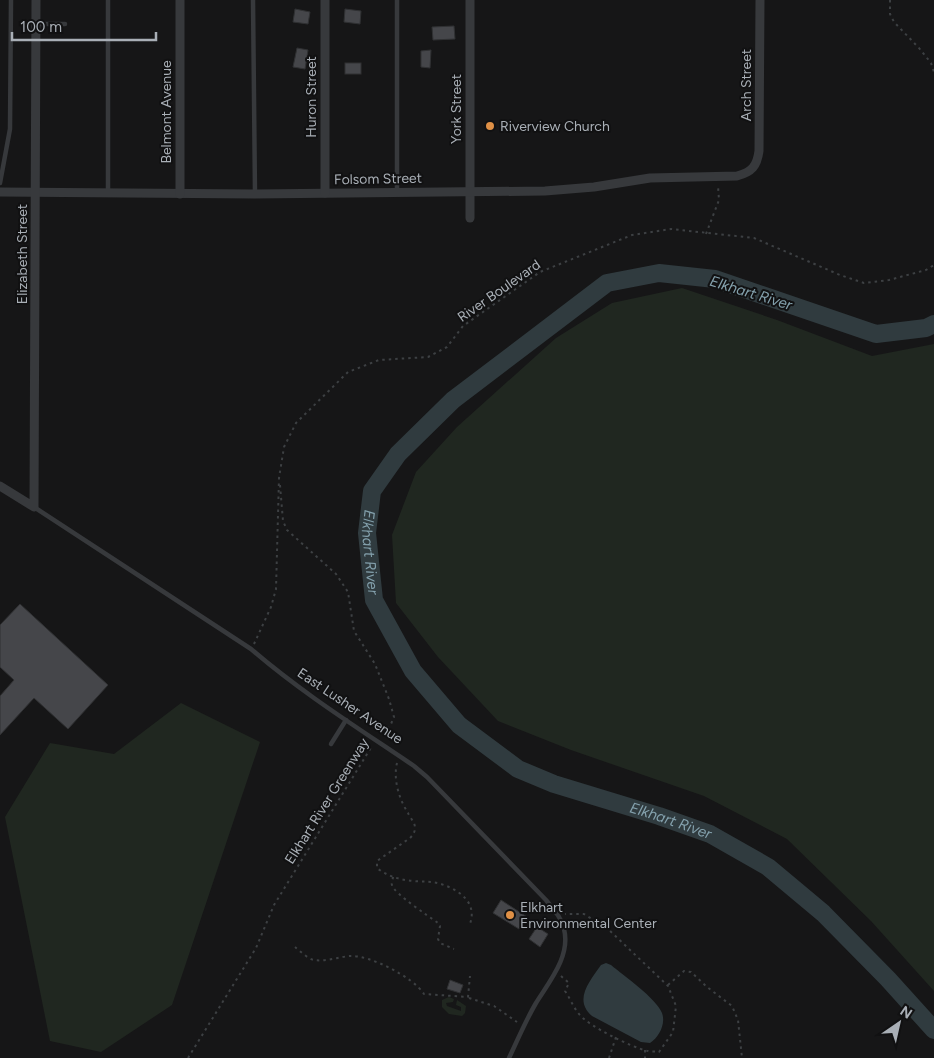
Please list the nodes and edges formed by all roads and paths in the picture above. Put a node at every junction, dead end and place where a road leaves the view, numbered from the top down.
1 (11, 0) edge
2 (36, 0) edge
3 (108, 0) edge
4 (180, 0) edge
5 (253, 0) edge
6 (325, 0) edge
7 (397, 0) edge
8 (470, 0) edge
9 (760, 0) edge
10 (890, 0) edge
11 (36, 24) junction
12 (65, 24) dead end
13 (934, 72) edge
14 (754, 168) joint
15 (716, 176) junction
16 (0, 182) edge
17 (470, 191) junction
18 (0, 192) edge
19 (36, 192) junction
20 (397, 192) junction
21 (108, 193) junction
22 (325, 193) junction
23 (180, 194) junction
24 (255, 194) junction
25 (470, 218) dead end
26 (706, 234) junction
27 (934, 265) edge
28 (279, 478) junction
29 (0, 486) edge
30 (34, 507) junction
31 (251, 649) junction
32 (346, 720) junction
33 (377, 740) junction
34 (331, 744) dead end
35 (399, 756) junction
36 (393, 877) junction
37 (558, 916) junction
38 (469, 926) dead end
39 (295, 947) dead end
40 (454, 949) dead end
41 (555, 972) junction
42 (470, 976) dead end
43 (668, 986) junction
44 (468, 997) junction
45 (525, 1025) junction
46 (616, 1037) junction
47 (645, 1050) junction
48 (188, 1058) edge
49 (510, 1058) edge
50 (609, 1058) edge
51 (646, 1058) edge
52 (742, 1058) edge

1 - 16 lane
2 - 11 street, Elizabeth Street
3 - 21 lane
4 - 23 street, Belmont Avenue
5 - 24 lane
6 - 22 street, Huron Street
7 - 20 lane
8 - 17 street, York Street
9 - 14 street, Arch Street
10 - 13 path
11 - 12 lane
11 - 19 street, Elizabeth Street
14 - 15 street, Folsom Street
15 - 17 street, Folsom Street
15 - 26 path
17 - 20 street, Folsom Street
17 - 25 street, York Street
18 - 19 street, Folsom Street
19 - 21 street, Folsom Street
19 - 30 street, Elizabeth Street
20 - 22 street, Folsom Street
21 - 23 street, Folsom Street
22 - 24 street, Folsom Street
23 - 24 street, Folsom Street
26 - 27 path
26 - 28 path, River Boulevard
28 - 31 path, River Boulevard
28 - 33 path, Elkhart River Greenway
29 - 30 street, East Lusher Avenue
30 - 31 lane, East Lusher Avenue
31 - 32 lane, East Lusher Avenue
32 - 33 lane, East Lusher Avenue
32 - 34 lane
33 - 35 lane, East Lusher Avenue
33 - 48 path, Elkhart River Greenway
35 - 36 path
35 - 37 lane, East Lusher Avenue
36 - 38 path
36 - 40 path
37 - 41 lane, East Lusher Avenue
37 - 43 path
39 - 44 path
41 - 45 lane, East Lusher Avenue
41 - 46 path
42 - 44 path
43 - 47 path
43 - 52 path
44 - 45 path
45 - 49 lane, East Lusher Avenue
46 - 47 path
46 - 50 path
47 - 51 path

